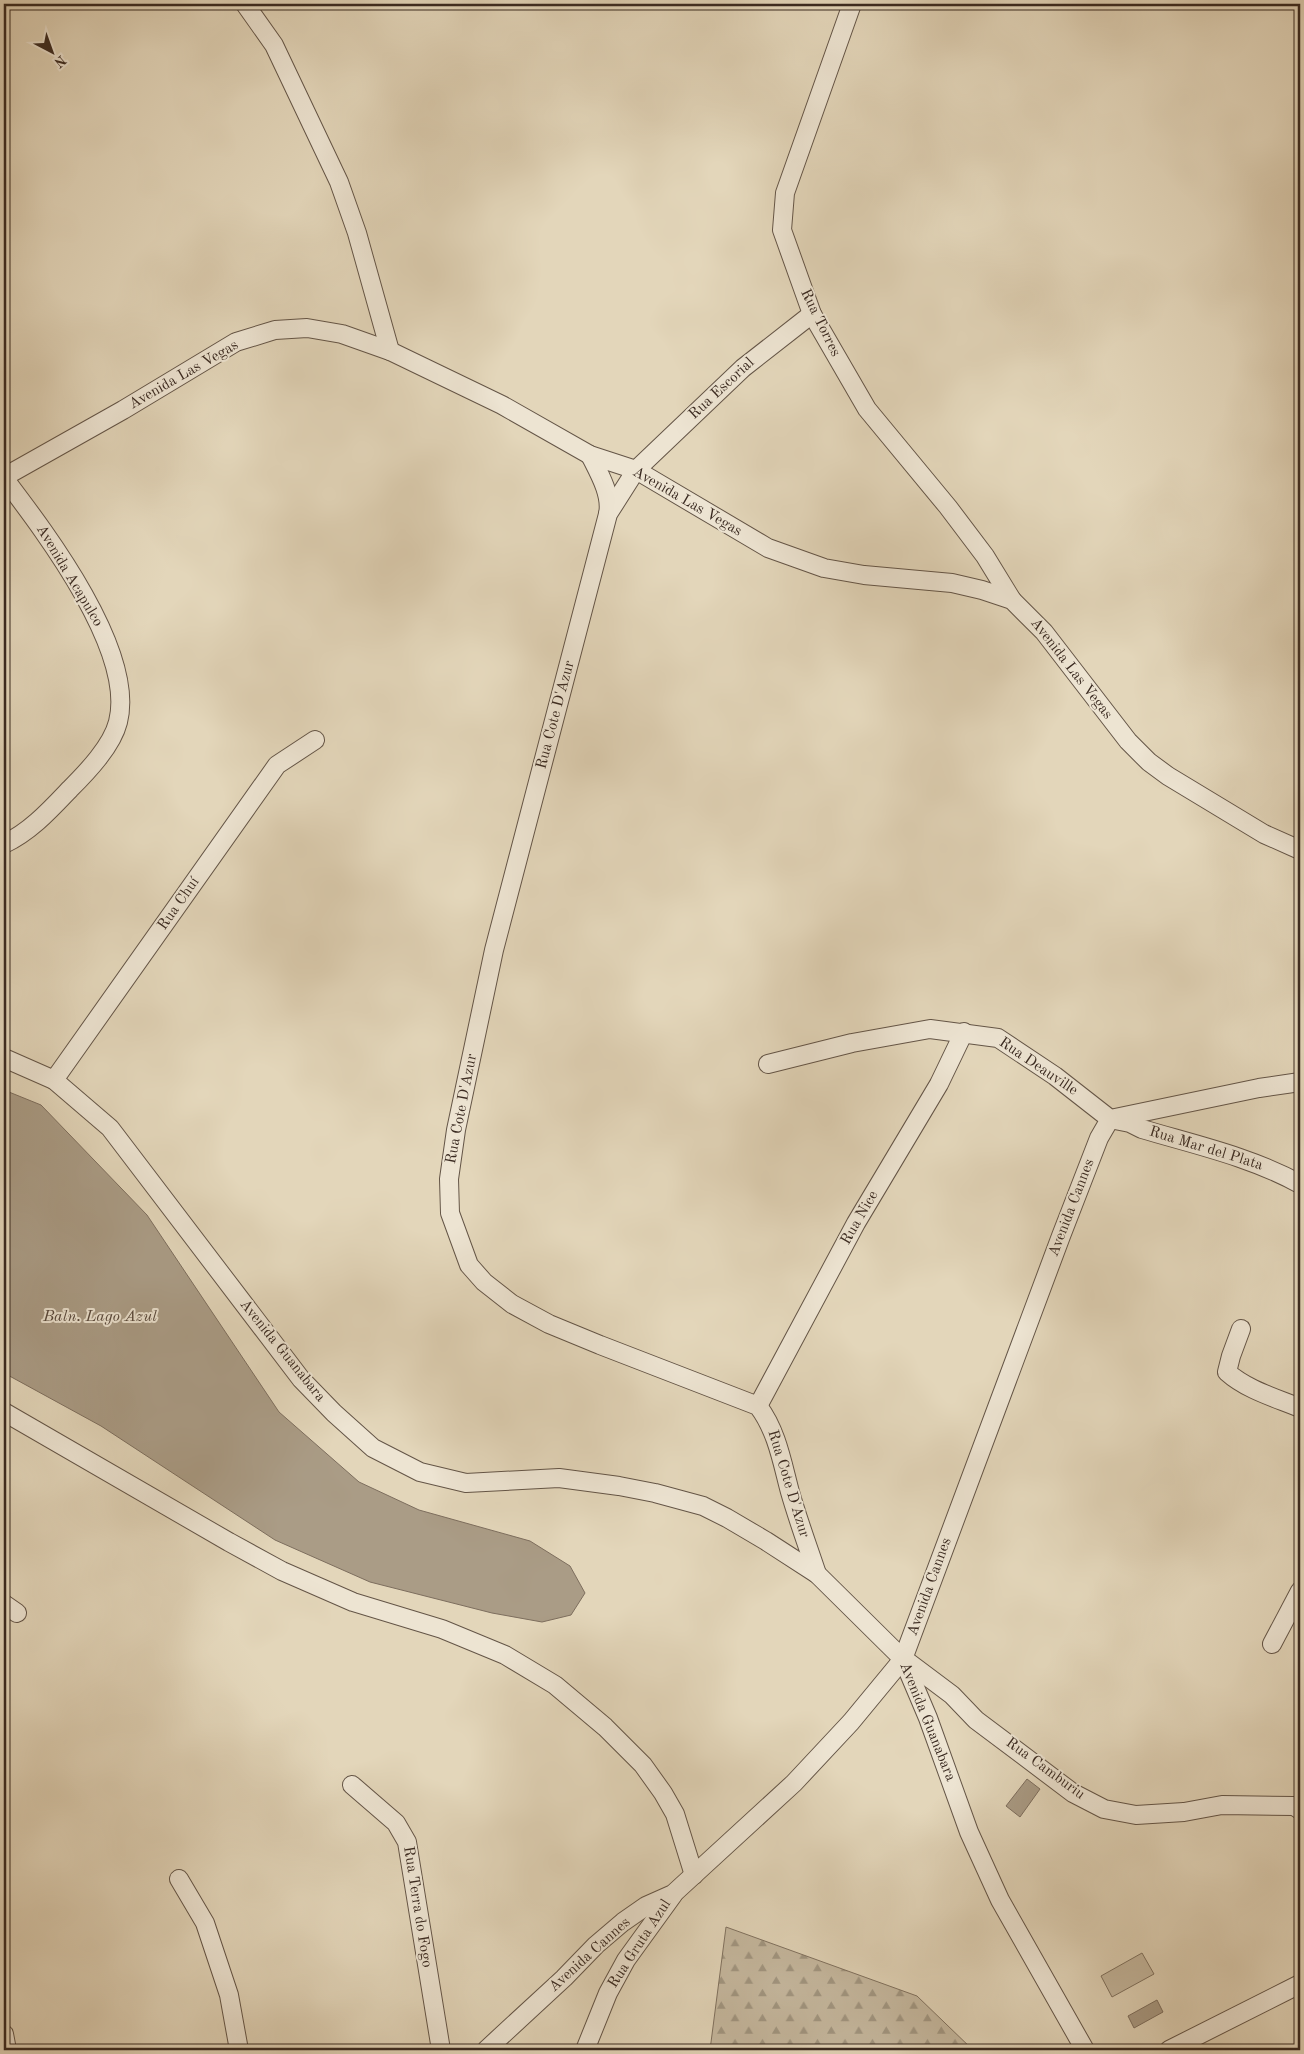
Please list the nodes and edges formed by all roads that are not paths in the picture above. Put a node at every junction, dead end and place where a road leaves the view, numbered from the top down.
1 (246, 4) edge
2 (852, 4) edge
3 (812, 314) junction
4 (390, 351) junction
5 (590, 455) junction
6 (636, 470) junction
7 (4, 477) edge
8 (608, 514) junction
9 (1012, 600) junction
10 (315, 740) dead end
11 (4, 844) edge
12 (1300, 850) edge
13 (964, 1032) junction
14 (4, 1058) edge
15 (768, 1064) dead end
16 (54, 1080) junction
17 (1300, 1082) edge
18 (1110, 1119) junction
19 (1300, 1184) edge
20 (1240, 1328) dead end
21 (758, 1406) junction
22 (1300, 1408) edge
23 (4, 1412) edge
24 (817, 1574) junction
25 (1300, 1591) edge
26 (1272, 1644) dead end
27 (903, 1659) junction
28 (352, 1785) dead end
29 (1300, 1810) edge
30 (694, 1875) junction
31 (179, 1879) dead end
32 (673, 1894) junction
33 (1300, 1984) edge
34 (4, 2034) edge
35 (7, 2050) edge
36 (239, 2050) edge
37 (441, 2050) edge
38 (486, 2050) edge
39 (585, 2050) edge
40 (1085, 2050) edge
41 (1169, 2050) edge

1 - 4 street
2 - 3 street, Rua Torres
3 - 6 street, Rua Escorial
3 - 9 street, Rua Torres
4 - 5 street, Avenida Las Vegas
4 - 7 street, Avenida Las Vegas
5 - 6 street, Avenida Las Vegas
5 - 8 street
6 - 8 street, Rua Cote D'Azur
6 - 9 street, Avenida Las Vegas
7 - 11 street, Avenida Acapulco
8 - 21 street, Rua Cote D'Azur
9 - 12 street, Avenida Las Vegas
10 - 16 street, Rua Chuí
13 - 15 street, Rua Deauville
13 - 18 street, Rua Deauville
13 - 21 street, Rua Nice
14 - 16 street, Avenida Guanabara
16 - 24 street, Avenida Guanabara
17 - 18 street
18 - 19 street, Rua Mar del Plata
18 - 27 street, Avenida Cannes
20 - 22 street
21 - 24 street, Rua Cote D'Azur
23 - 30 street
24 - 27 street, Avenida Guanabara
25 - 26 street
27 - 29 street, Rua Camburiu
27 - 30 street, Avenida Cannes
27 - 40 street, Avenida Guanabara
28 - 37 street, Rua Terra do Fogo
30 - 32 street, Avenida Cannes
31 - 36 street
32 - 38 street, Avenida Cannes
32 - 39 street, Rua Gruta Azul
33 - 41 street
34 - 35 street

